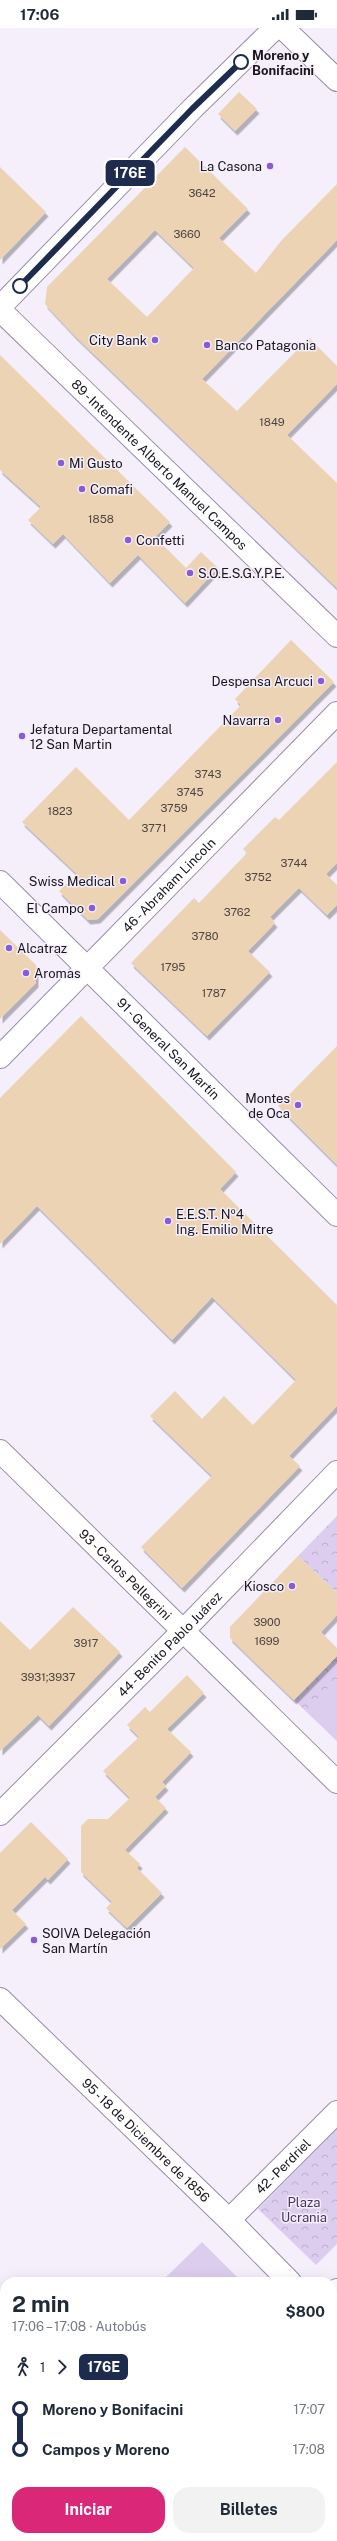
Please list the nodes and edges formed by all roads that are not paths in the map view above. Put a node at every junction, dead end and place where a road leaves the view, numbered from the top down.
1 (275, 28) edge
2 (283, 28) edge
3 (337, 80) edge
4 (0, 308) edge
5 (337, 636) edge
6 (337, 714) edge
7 (0, 882) edge
8 (86, 968) junction
9 (0, 1057) edge
10 (337, 1215) edge
11 (0, 1451) edge
12 (337, 1472) edge
13 (184, 1630) junction
14 (337, 1782) edge
15 (0, 1814) edge
16 (0, 1999) edge
17 (337, 2112) edge
18 (229, 2220) junction
19 (285, 2277) edge

1 - 4 street
2 - 3 street
4 - 5 street, 89 - Intendente Alberto Manuel Campos
6 - 8 street, 46 - Abraham Lincoln
7 - 8 street, 91 - General San Martín
8 - 9 street, 46 - Abraham Lincoln
8 - 10 street, 91 - General San Martín
11 - 13 street, 93 - Carlos Pellegrini
12 - 13 street, 44 - Benito Pablo Juárez
13 - 14 street, 93 - Carlos Pellegrini
13 - 15 street, 44 - Benito Pablo Juárez
16 - 18 street, 95 - 18 de Diciembre de 1856
17 - 18 street, 42 - Perdriel
18 - 19 street, 95 - 18 de Diciembre de 1856

